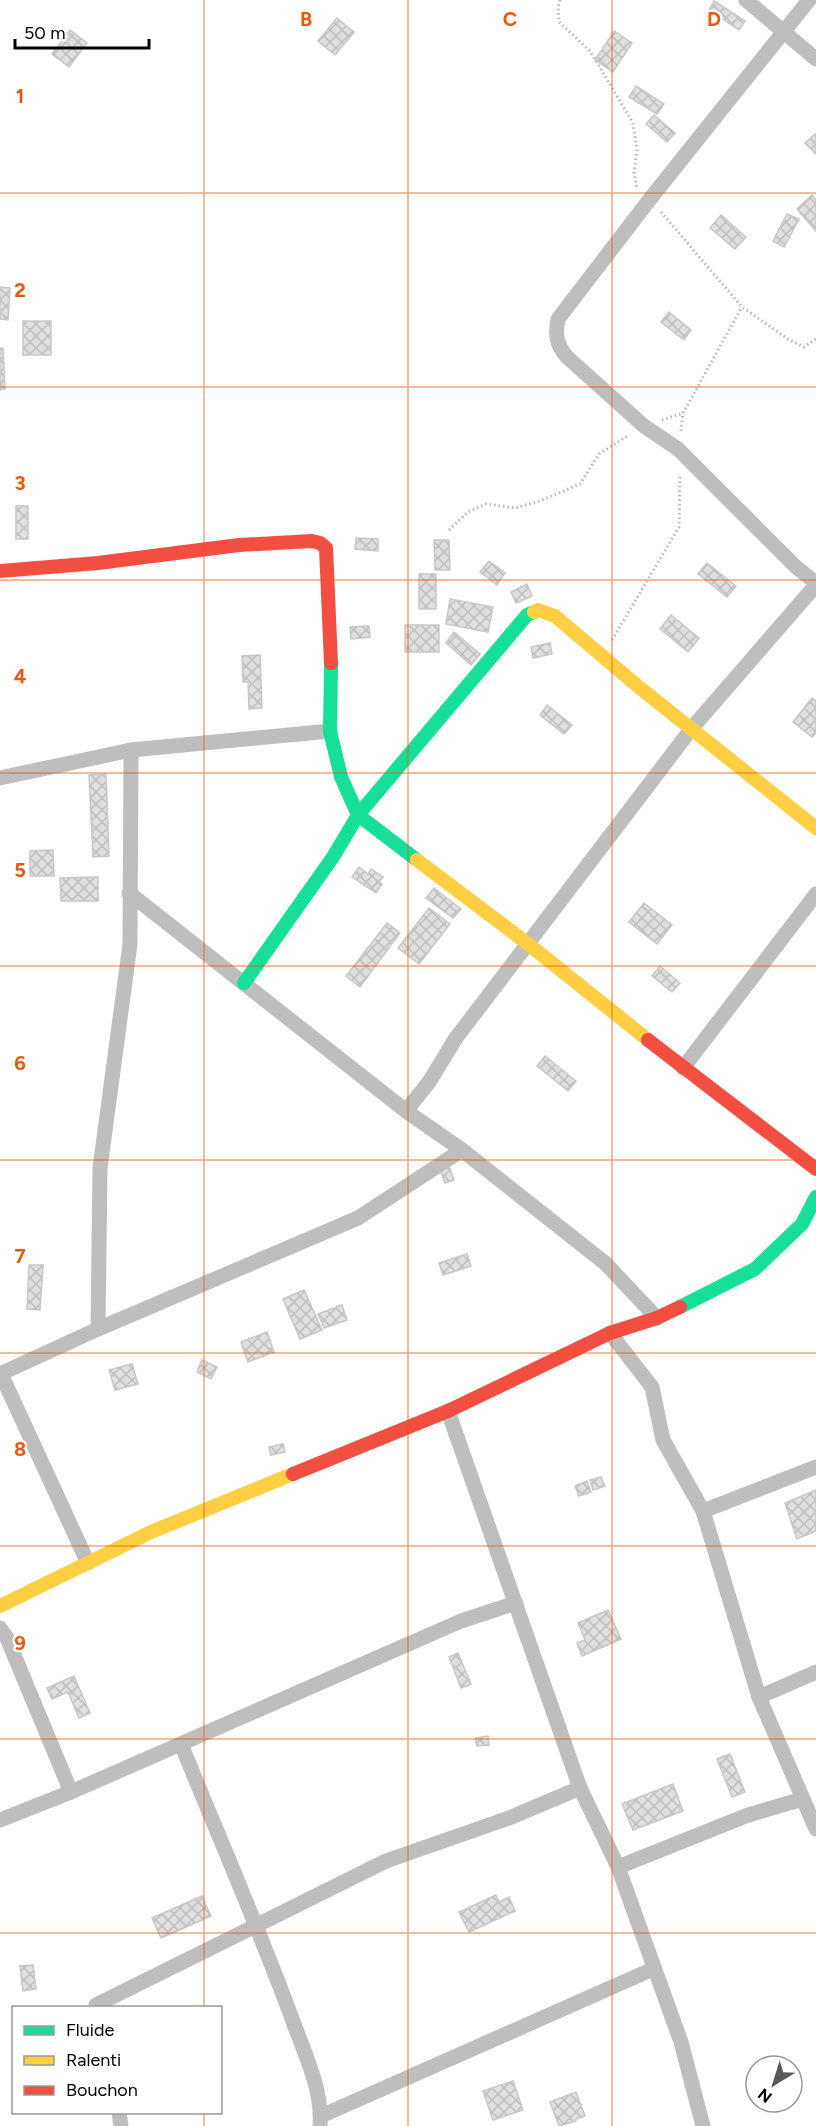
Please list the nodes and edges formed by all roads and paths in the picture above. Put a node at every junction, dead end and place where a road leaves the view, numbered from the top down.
1 (560, 0) edge
2 (746, 0) edge
3 (809, 0) edge
4 (784, 33) junction
5 (816, 59) edge
6 (650, 199) junction
7 (742, 307) junction
8 (816, 339) edge
9 (683, 413) junction
10 (644, 426) junction
11 (678, 449) junction
12 (449, 530) dead end
13 (0, 571) edge
14 (816, 584) edge
15 (602, 656) junction
16 (692, 728) junction
17 (330, 731) junction
18 (131, 750) junction
19 (0, 778) edge
20 (358, 815) junction
21 (816, 828) edge
22 (129, 892) junction
23 (816, 894) edge
24 (527, 943) junction
25 (244, 983) junction
26 (683, 1068) junction
27 (406, 1111) junction
28 (462, 1150) junction
29 (816, 1169) edge
30 (816, 1197) edge
31 (657, 1318) junction
32 (98, 1329) junction
33 (610, 1333) junction
34 (0, 1374) edge
35 (448, 1411) junction
36 (816, 1467) edge
37 (703, 1511) junction
38 (88, 1563) junction
39 (516, 1603) junction
40 (0, 1606) edge
41 (0, 1628) edge
42 (816, 1672) edge
43 (759, 1697) junction
44 (181, 1744) junction
45 (580, 1788) junction
46 (71, 1792) junction
47 (802, 1799) junction
48 (0, 1820) edge
49 (816, 1829) edge
50 (618, 1867) junction
51 (255, 1926) junction
52 (653, 1969) junction
53 (97, 2006) edge
54 (320, 2121) edge
55 (703, 2126) edge

1 - 6 path
2 - 4 street
3 - 4 street
4 - 5 street
4 - 6 street
6 - 7 path
6 - 10 street
7 - 8 path
7 - 9 path
9 - 10 path
9 - 11 path
10 - 11 street
10 - 12 path
11 - 14 street
11 - 15 path
13 - 17 street
14 - 16 street
15 - 16 street
15 - 20 street
16 - 21 street
16 - 24 street
17 - 18 street
17 - 20 street
18 - 19 street
18 - 22 street
20 - 24 street
20 - 25 street
22 - 25 street
22 - 32 street
23 - 26 street
24 - 26 street
24 - 27 street
25 - 27 street
26 - 29 street
27 - 28 street
28 - 31 street
28 - 32 street
30 - 31 street
31 - 33 street
32 - 34 street
33 - 35 street
33 - 37 street
34 - 38 street
35 - 38 street
35 - 39 street
36 - 37 street
37 - 43 street
38 - 40 street
39 - 44 street
39 - 45 street
41 - 46 street
42 - 43 street
43 - 47 street
44 - 46 street
44 - 51 street
45 - 50 street
45 - 51 street
46 - 48 street
47 - 49 street
47 - 50 street
50 - 52 street
51 - 53 street
51 - 54 street
52 - 54 street
52 - 55 street

